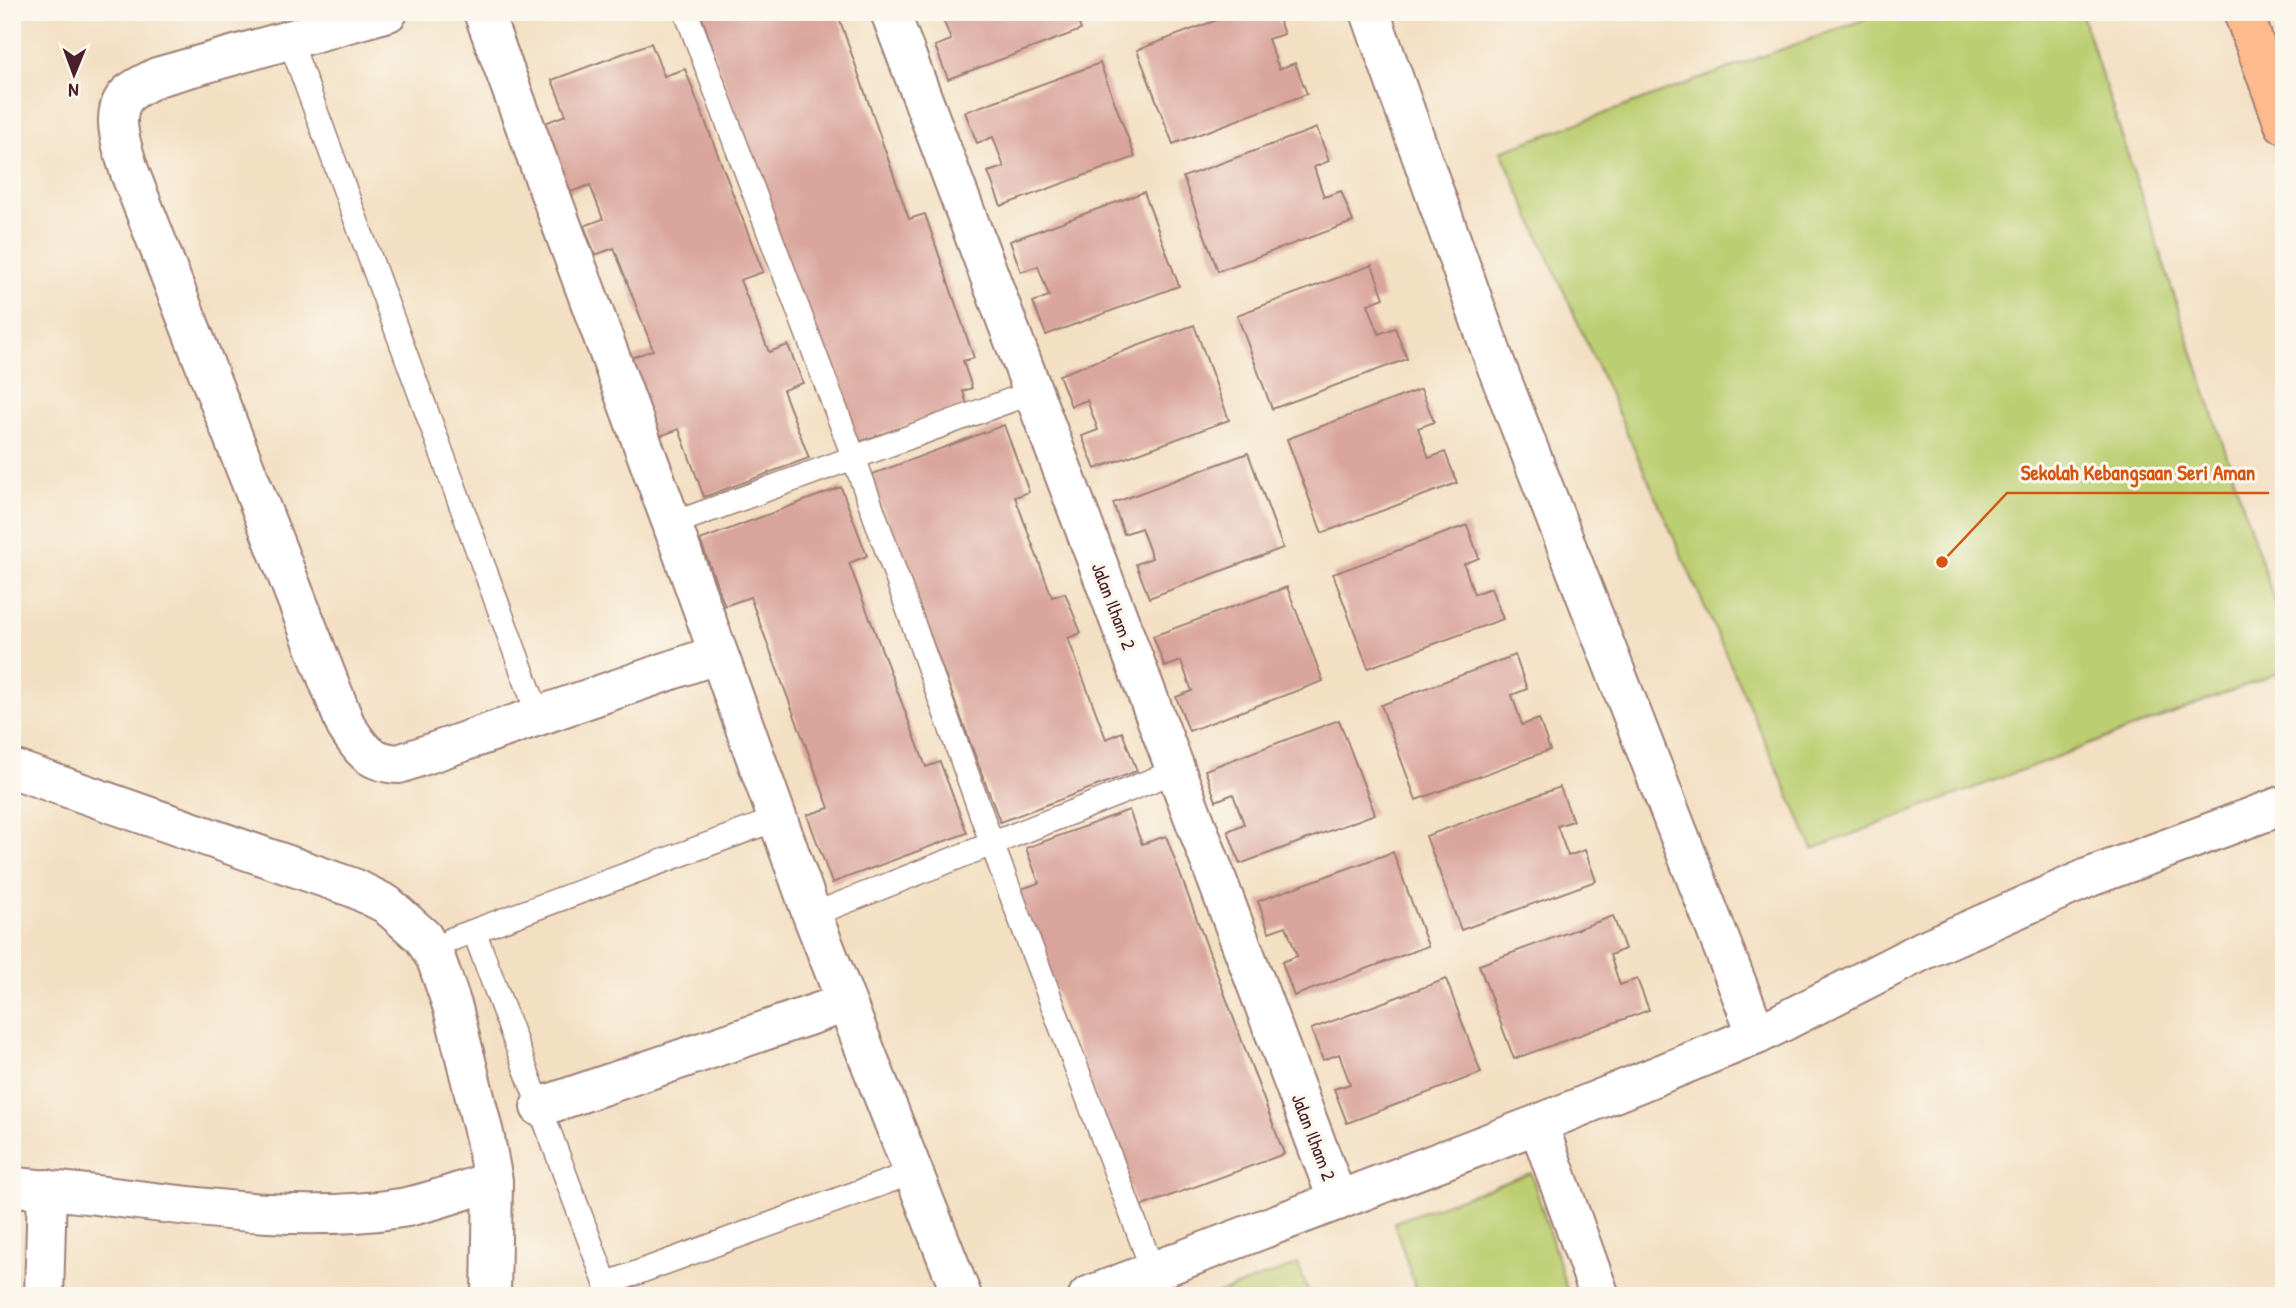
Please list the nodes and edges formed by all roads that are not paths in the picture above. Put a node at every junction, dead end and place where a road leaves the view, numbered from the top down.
1 (388, 12) edge
2 (483, 12) edge
3 (686, 12) edge
4 (890, 12) edge
5 (1370, 12) edge
6 (2243, 12) edge
7 (289, 38) junction
8 (2284, 124) edge
9 (1033, 392) junction
10 (854, 458) junction
11 (672, 524) junction
12 (718, 654) junction
13 (539, 717) junction
14 (19, 771) dead end
15 (1176, 771) junction
16 (2284, 805) edge
17 (776, 819) junction
18 (992, 844) junction
19 (812, 915) junction
20 (474, 930) junction
21 (452, 939) dead end
22 (846, 1003) junction
23 (1757, 1035) junction
24 (540, 1107) junction
25 (1538, 1125) junction
26 (914, 1172) junction
27 (493, 1181) junction
28 (29, 1188) edge
29 (1338, 1201) junction
30 (1153, 1271) junction
31 (44, 1296) edge
32 (491, 1296) edge
33 (962, 1296) edge
34 (1088, 1296) edge
35 (1600, 1296) edge

1 - 7 street
2 - 11 street
3 - 10 lane
4 - 9 street, Jalan Ilham 2
5 - 23 street
6 - 8 main road
7 - 13 lane
7 - 13 street
9 - 10 lane
9 - 15 street, Jalan Ilham 2
10 - 11 lane
10 - 18 lane
11 - 12 street
12 - 13 street
12 - 17 street
14 - 27 street
15 - 18 lane
15 - 29 street, Jalan Ilham 2
16 - 23 street
17 - 19 street
17 - 20 lane
18 - 19 lane
18 - 30 lane
19 - 22 street
20 - 21 lane
20 - 24 lane
22 - 24 street
22 - 26 street
23 - 25 street
24 - 26 lane
25 - 29 street
25 - 35 street
26 - 33 street
27 - 28 street
27 - 32 street
28 - 31 street
29 - 30 street
30 - 34 street

